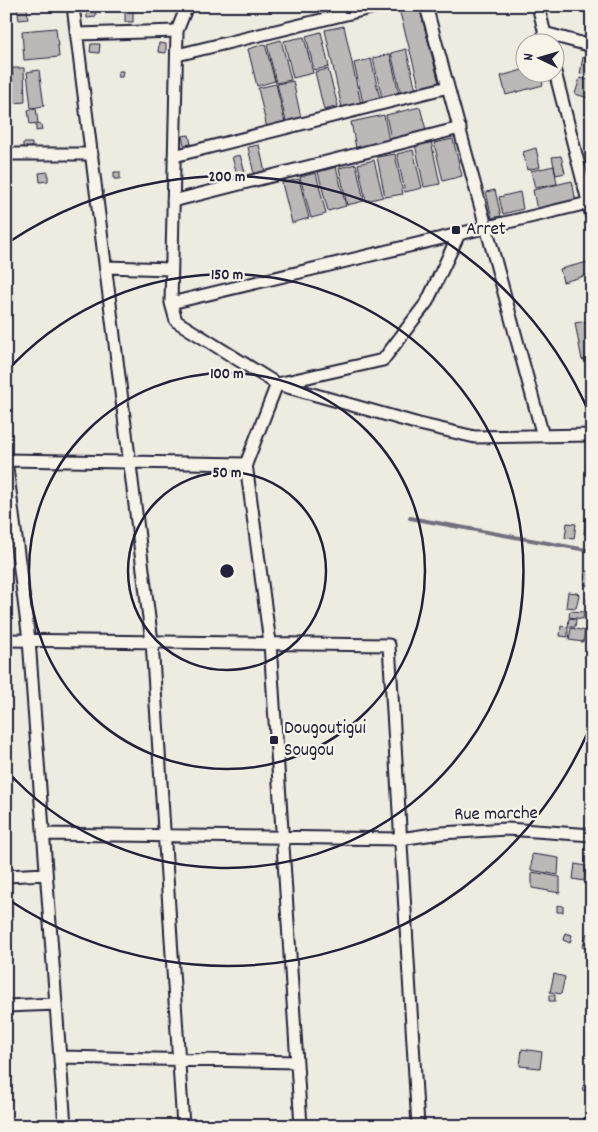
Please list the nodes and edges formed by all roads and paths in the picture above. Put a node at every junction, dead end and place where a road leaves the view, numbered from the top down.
1 (74, 6) edge
2 (379, 6) edge
3 (426, 6) edge
4 (538, 6) edge
5 (184, 10) edge
6 (177, 31) junction
7 (544, 32) edge
8 (77, 34) junction
9 (566, 41) edge
10 (592, 46) edge
11 (176, 55) junction
12 (557, 82) edge
13 (448, 87) junction
14 (460, 128) junction
15 (6, 154) edge
16 (92, 154) junction
17 (174, 156) junction
18 (173, 201) junction
19 (591, 213) edge
20 (486, 228) junction
21 (459, 234) junction
22 (106, 267) junction
23 (172, 269) junction
24 (171, 303) junction
25 (277, 384) junction
26 (592, 435) edge
27 (543, 436) junction
28 (6, 460) edge
29 (130, 462) junction
30 (246, 464) junction
31 (6, 640) edge
32 (29, 640) junction
33 (152, 642) junction
34 (270, 643) junction
35 (43, 834) junction
36 (592, 835) edge
37 (165, 836) junction
38 (282, 837) junction
39 (400, 839) junction
40 (46, 874) junction
41 (6, 876) edge
42 (56, 1004) junction
43 (6, 1006) edge
44 (60, 1057) junction
45 (179, 1060) junction
46 (297, 1062) junction
47 (65, 1126) edge
48 (183, 1126) edge
49 (301, 1126) edge
50 (418, 1126) edge

1 - 8 street
2 - 11 street
3 - 13 street
4 - 7 street
5 - 6 street
6 - 8 street
6 - 11 street
8 - 16 street
9 - 10 street
11 - 17 street
12 - 19 street
13 - 14 street
13 - 17 street
14 - 18 street
14 - 20 street
15 - 16 street
16 - 22 street
17 - 18 street
18 - 23 street
19 - 20 street
20 - 21 street
20 - 27 street
21 - 24 street
21 - 25 street
22 - 23 street
22 - 29 street
23 - 24 street
24 - 25 street
25 - 27 street
25 - 30 street
26 - 27 street
28 - 29 street
28 - 32 street
29 - 30 street
29 - 33 street
30 - 34 street
31 - 32 street
32 - 33 street
32 - 35 street
33 - 34 street
33 - 37 street
34 - 38 street
34 - 39 street
35 - 37 street, Rue marche
35 - 40 street
36 - 39 street, Rue marche
37 - 38 street, Rue marche
37 - 45 street
38 - 39 street, Rue marche
38 - 46 street
39 - 50 street
40 - 41 street
40 - 42 street
42 - 43 street
42 - 44 street
44 - 45 street
44 - 47 street
45 - 46 street
45 - 48 street
46 - 49 street

